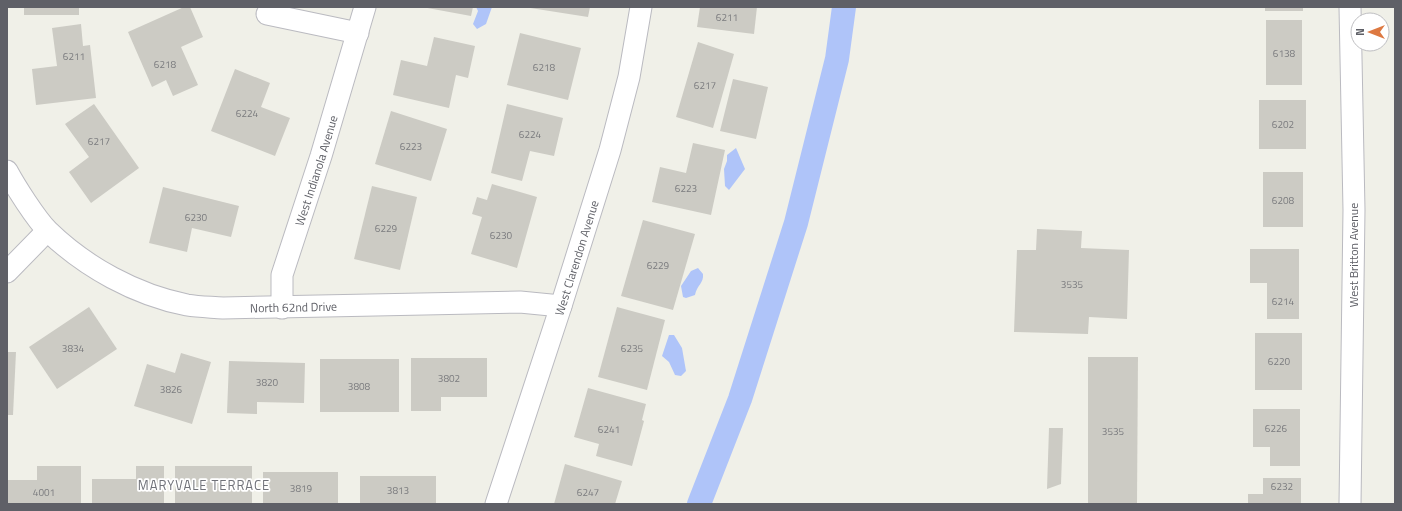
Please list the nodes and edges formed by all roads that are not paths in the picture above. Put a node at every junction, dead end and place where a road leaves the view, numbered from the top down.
1 (365, 7) edge
2 (641, 7) edge
3 (1350, 7) edge
4 (267, 14) dead end
5 (358, 33) junction
6 (7, 171) edge
7 (47, 231) junction
8 (7, 272) edge
9 (561, 306) junction
10 (282, 308) junction
11 (496, 504) edge
12 (1350, 504) edge

1 - 5 street, West Indianola Avenue
2 - 9 street, West Clarendon Avenue
3 - 12 street, West Britton Avenue
4 - 5 street
5 - 10 street, West Indianola Avenue
6 - 7 street, North 62nd Drive
7 - 8 street
7 - 10 street, North 62nd Drive
9 - 10 street, North 62nd Drive
9 - 11 street, West Clarendon Avenue

